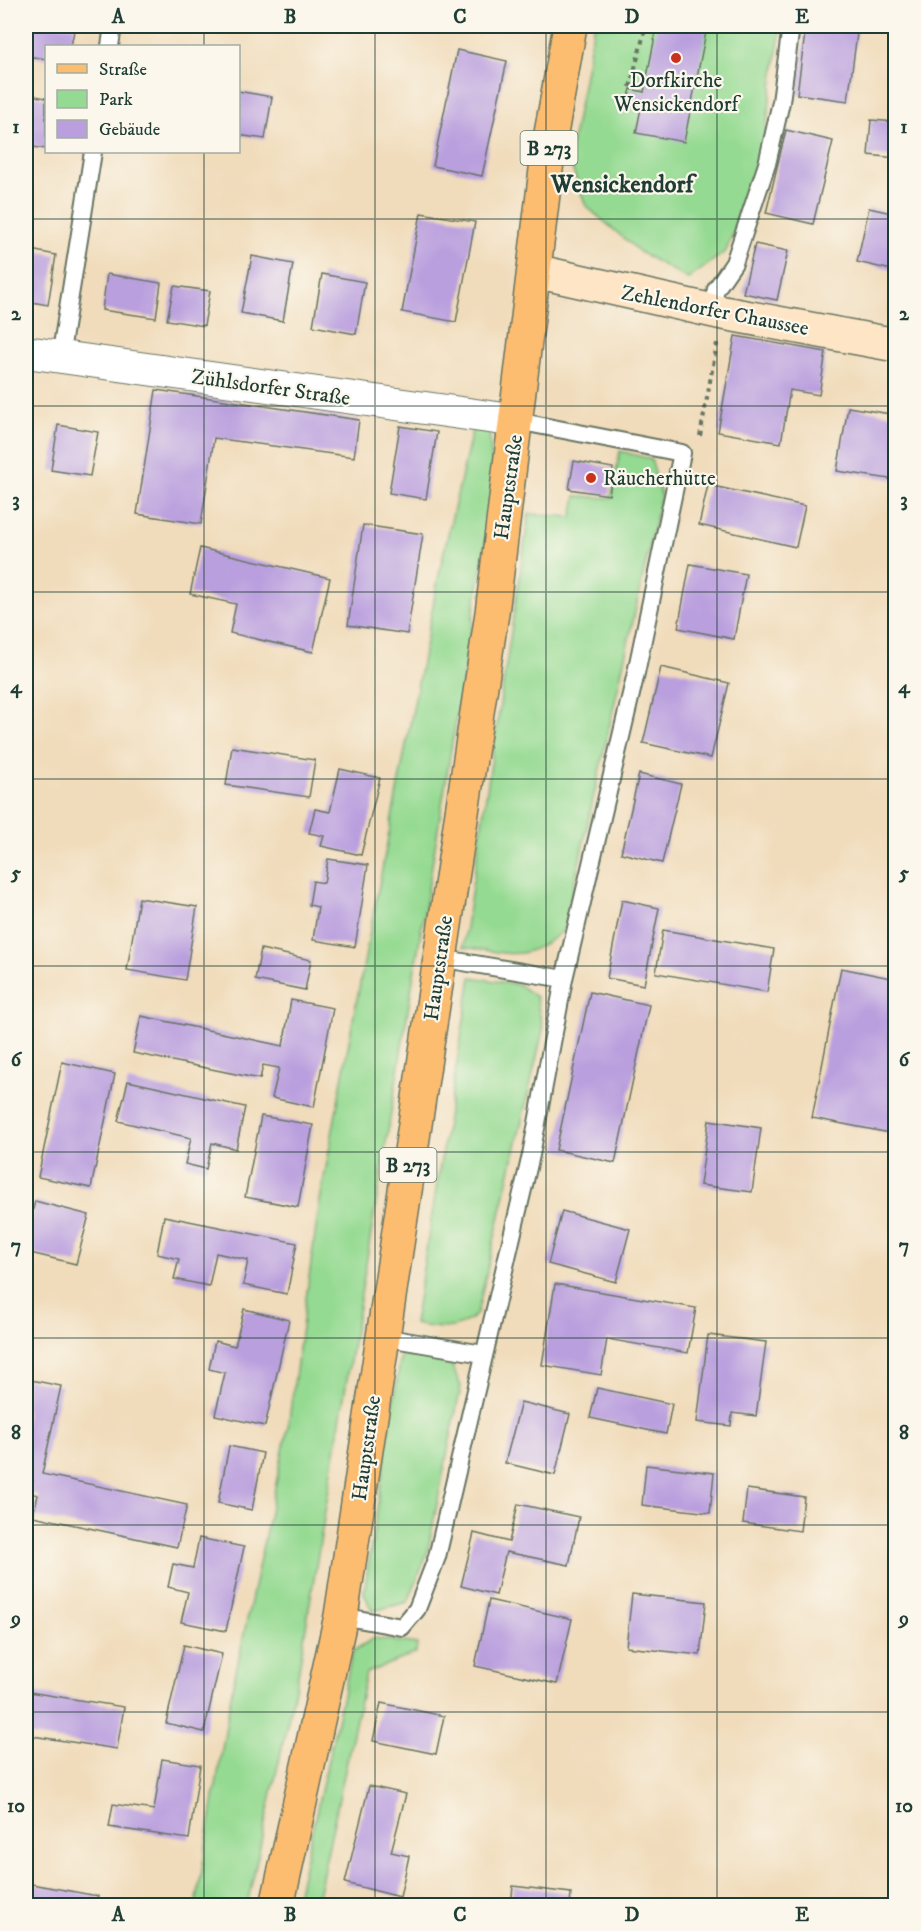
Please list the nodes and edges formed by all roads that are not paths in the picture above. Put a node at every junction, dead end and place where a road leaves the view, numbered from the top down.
1 (113, 26) edge
2 (570, 26) edge
3 (791, 26) edge
4 (110, 45) edge
5 (93, 153) edge
6 (535, 271) junction
7 (717, 321) junction
8 (896, 345) edge
9 (26, 352) edge
10 (60, 358) junction
11 (517, 421) junction
12 (439, 958) junction
13 (564, 979) junction
14 (382, 1337) junction
15 (483, 1354) junction
16 (341, 1616) junction
17 (277, 1905) edge

1 - 4 lane
2 - 6 main road, Hauptstraße / B 273
3 - 7 lane
5 - 10 lane
6 - 7 main road, Zehlendorfer Chaussee
6 - 11 main road, Hauptstraße / B 273
7 - 8 main road, Zehlendorfer Chaussee
9 - 10 street, Zühlsdorfer Straße
10 - 11 street, Zühlsdorfer Straße
11 - 12 main road, Hauptstraße / B 273
11 - 13 lane
12 - 13 lane
12 - 14 main road, Hauptstraße / B 273
13 - 15 lane
14 - 15 lane
14 - 16 main road, Hauptstraße / B 273
15 - 16 lane
16 - 17 main road, Hauptstraße / B 273

